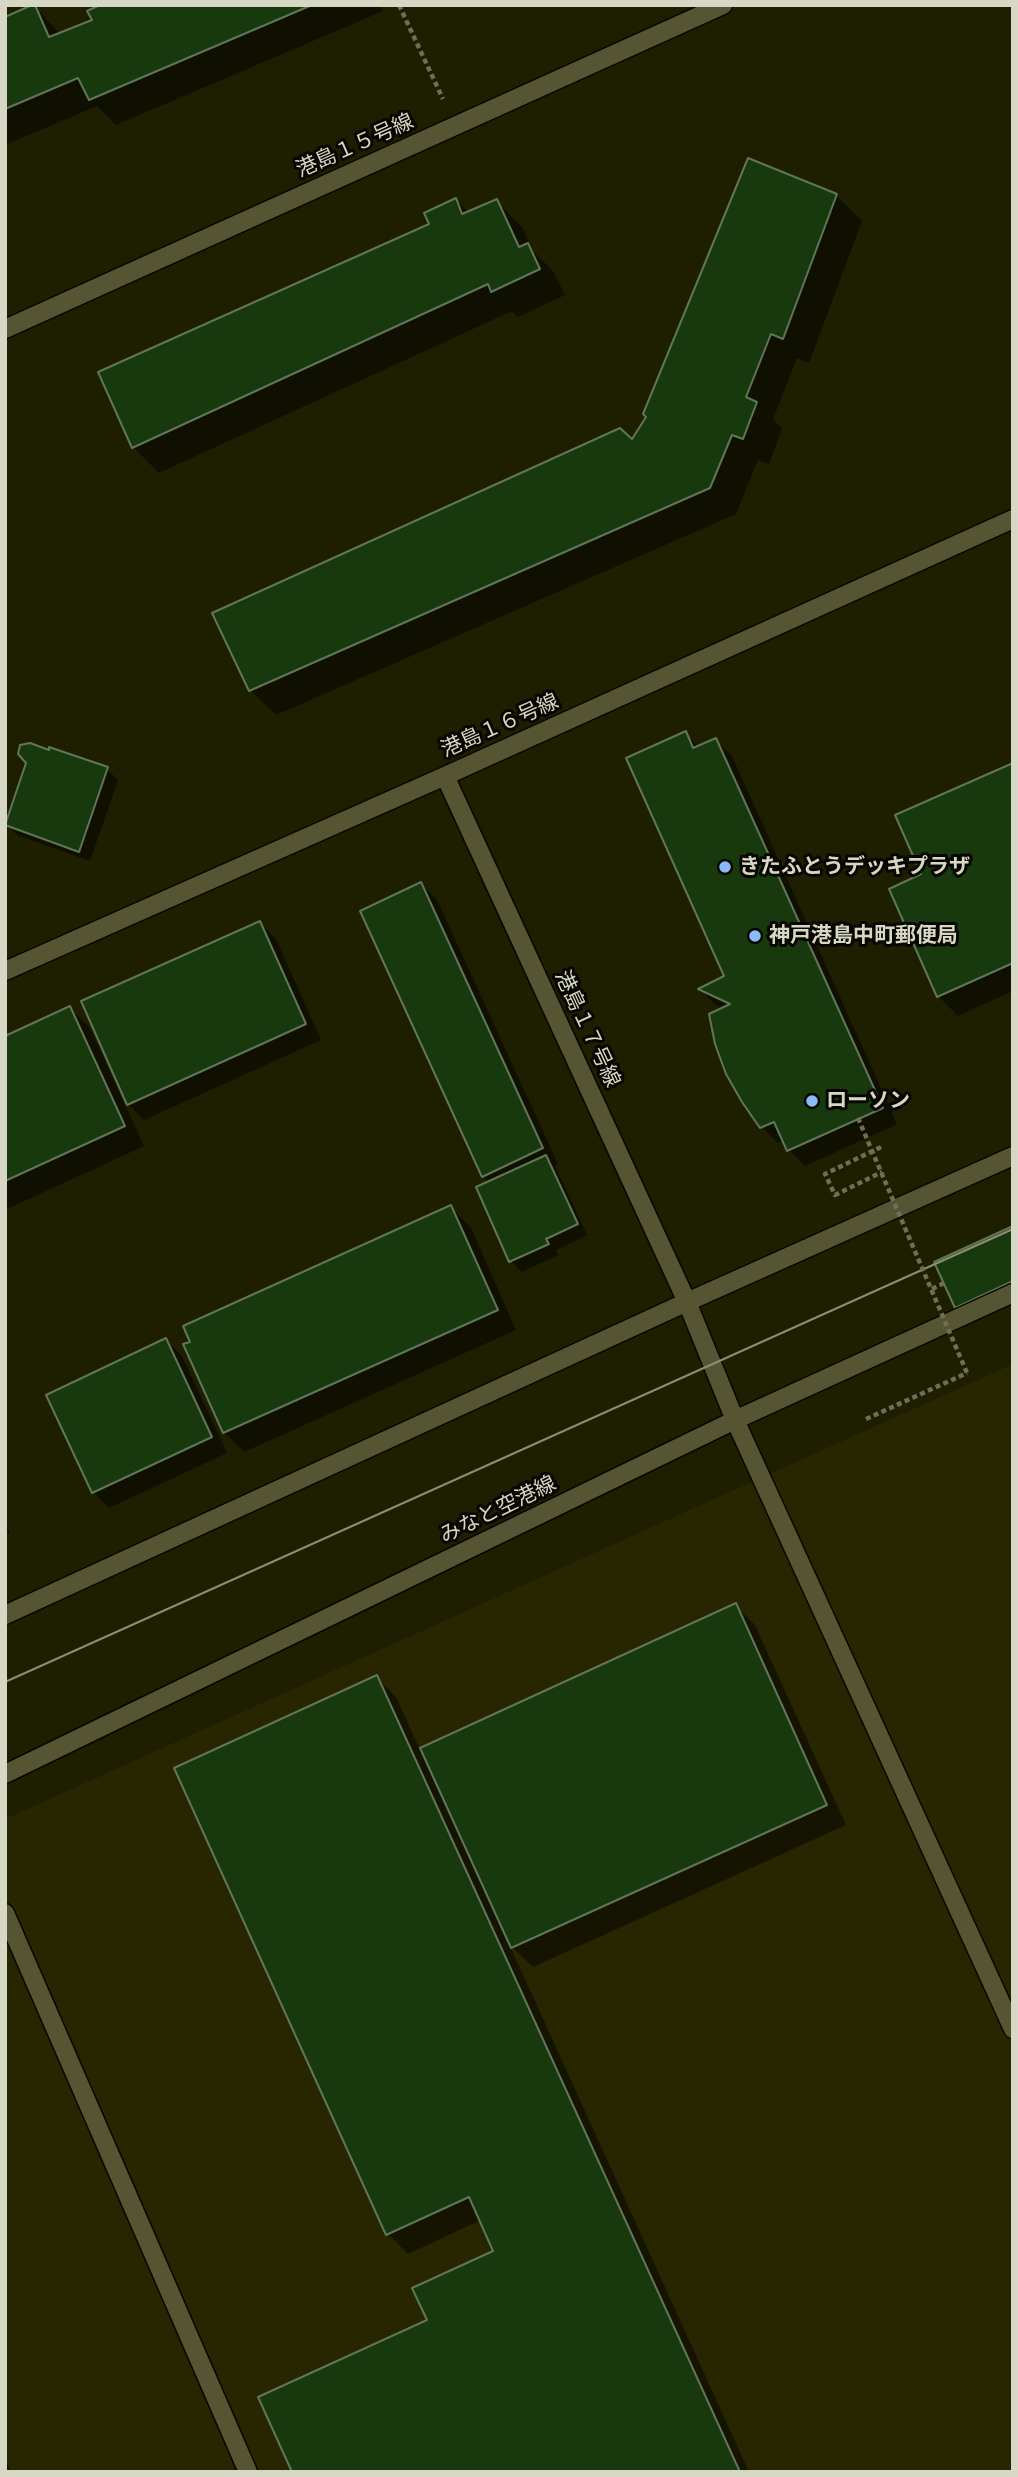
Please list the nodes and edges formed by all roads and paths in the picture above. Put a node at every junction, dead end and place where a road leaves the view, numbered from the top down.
1 (399, 5) edge
2 (723, 5) edge
3 (456, 126) junction
4 (5, 329) edge
5 (1013, 519) edge
6 (445, 776) junction
7 (5, 971) edge
8 (858, 1118) dead end
9 (881, 1147) dead end
10 (1013, 1156) edge
11 (882, 1172) junction
12 (944, 1283) dead end
13 (932, 1289) junction
14 (1013, 1293) edge
15 (687, 1302) junction
16 (866, 1419) dead end
17 (735, 1420) junction
18 (5, 1615) edge
19 (5, 1774) edge
20 (5, 1913) edge
21 (1013, 2029) edge
22 (248, 2472) edge

1 - 3 path
2 - 3 street, 港島１５号線
3 - 4 street, 港島１５号線
5 - 6 street, 港島１６号線
6 - 7 street, 港島１６号線
6 - 15 street, 港島１７号線
8 - 11 path, bridge
9 - 11 path
10 - 15 street
11 - 13 path, bridge
12 - 13 path
13 - 16 path, bridge
14 - 17 street, みなと空港線
15 - 17 street, 港島１７号線
15 - 18 street
17 - 19 street, みなと空港線
17 - 21 street, 港島１７号線
20 - 22 street

